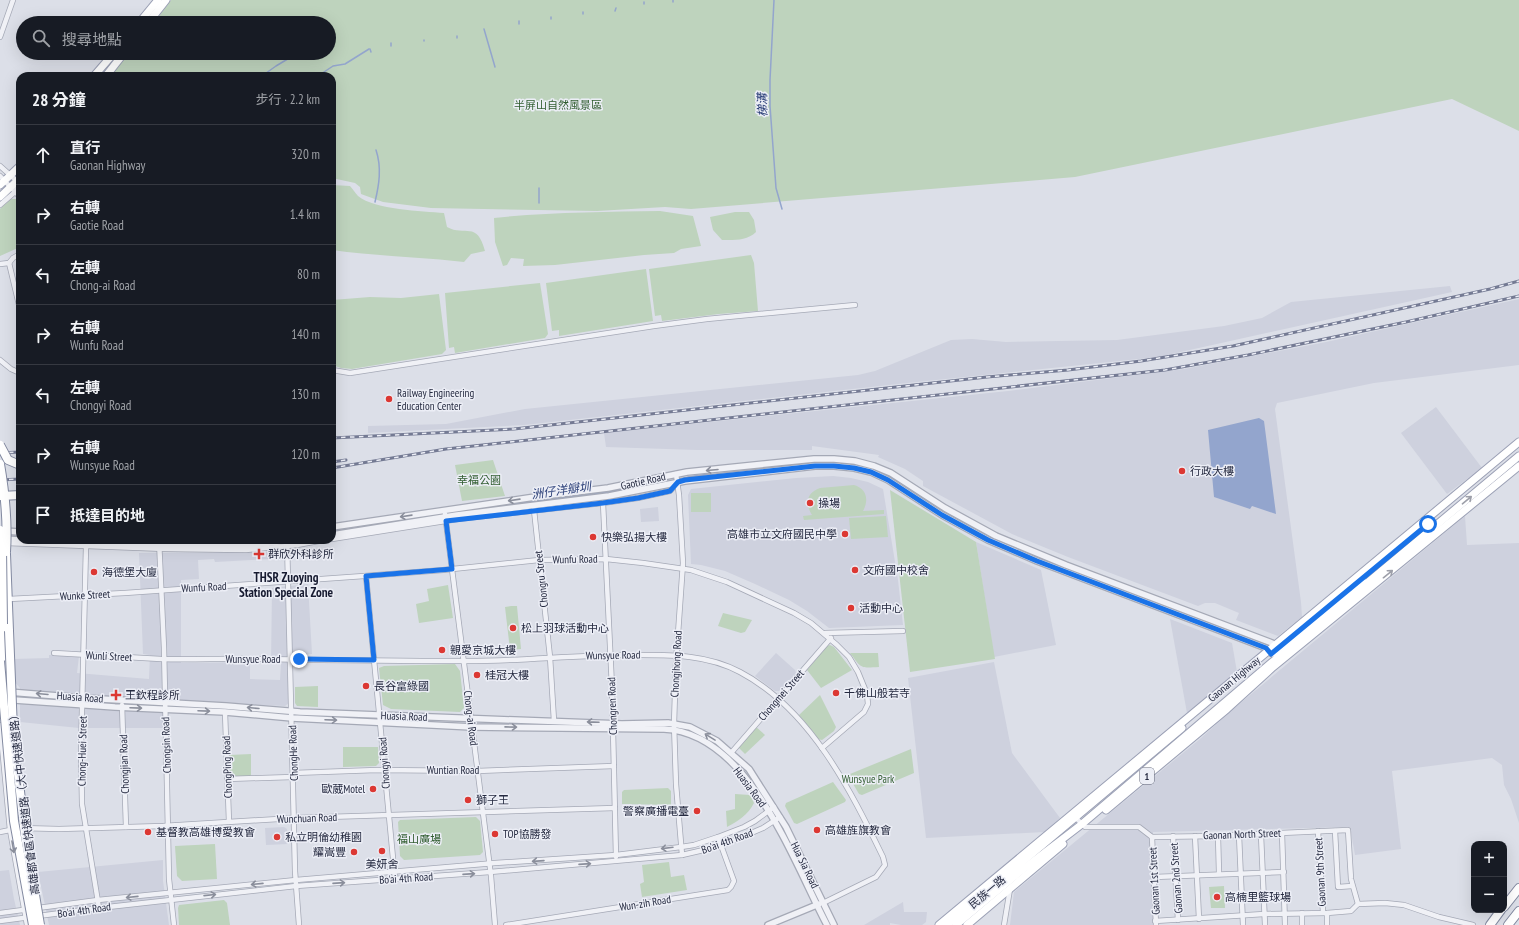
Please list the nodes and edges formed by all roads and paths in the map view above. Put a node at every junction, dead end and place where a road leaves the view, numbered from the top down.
1 (13, 0) edge
2 (158, 0) edge
3 (166, 0) edge
4 (145, 16) edge
5 (153, 16) edge
6 (0, 37) edge
7 (108, 60) edge
8 (119, 60) edge
9 (97, 72) edge
10 (109, 72) edge
11 (0, 166) edge
12 (16, 170) edge
13 (11, 176) junction
14 (16, 179) edge
15 (2, 180) edge
16 (16, 185) edge
17 (13, 189) junction
18 (16, 192) edge
19 (0, 197) edge
20 (0, 205) edge
21 (16, 257) edge
22 (10, 263) junction
23 (0, 264) edge
24 (16, 294) edge
25 (855, 304) dead end
26 (0, 360) edge
27 (16, 371) edge
28 (336, 371) edge
29 (1519, 442) edge
30 (0, 445) edge
31 (1519, 448) edge
32 (1519, 456) edge
33 (16, 463) edge
34 (0, 464) edge
35 (1519, 466) edge
36 (676, 474) junction
37 (678, 482) junction
38 (0, 487) edge
39 (16, 495) edge
40 (0, 496) edge
41 (16, 500) edge
42 (0, 501) edge
43 (603, 503) junction
44 (445, 510) junction
45 (534, 510) junction
46 (446, 519) junction
47 (336, 526) edge
48 (3, 531) edge
49 (16, 532) edge
50 (336, 534) edge
51 (991, 534) junction
52 (336, 538) edge
53 (0, 539) edge
54 (16, 540) edge
55 (988, 540) junction
56 (8, 541) junction
57 (16, 542) edge
58 (0, 543) edge
59 (55, 544) edge
60 (159, 544) edge
61 (266, 544) edge
62 (287, 544) edge
63 (86, 546) junction
64 (6, 554) junction
65 (606, 559) junction
66 (539, 560) junction
67 (452, 569) junction
68 (682, 569) junction
69 (366, 576) junction
70 (288, 581) junction
71 (161, 590) junction
72 (84, 594) junction
73 (9, 599) junction
74 (1218, 623) junction
75 (1214, 628) junction
76 (903, 630) dead end
77 (9, 631) junction
78 (825, 634) junction
79 (831, 638) junction
80 (1276, 653) junction
81 (8, 654) dead end
82 (54, 654) dead end
83 (83, 654) junction
84 (610, 655) junction
85 (676, 655) junction
86 (550, 657) junction
87 (164, 659) junction
88 (290, 659) junction
89 (374, 660) junction
90 (0, 661) edge
91 (464, 661) junction
92 (12, 681) junction
93 (4, 695) edge
94 (1216, 697) junction
95 (83, 698) junction
96 (778, 698) junction
97 (13, 699) junction
98 (122, 700) junction
99 (83, 705) junction
100 (165, 706) junction
101 (1225, 707) junction
102 (122, 708) junction
103 (292, 711) junction
104 (225, 712) junction
105 (292, 718) junction
106 (381, 718) junction
107 (471, 719) junction
108 (554, 721) junction
109 (0, 725) edge
110 (613, 726) junction
111 (472, 727) junction
112 (674, 727) junction
113 (822, 748) junction
114 (731, 752) junction
115 (614, 766) junction
116 (385, 770) junction
117 (477, 770) junction
118 (293, 775) junction
119 (227, 779) junction
120 (774, 807) junction
121 (615, 808) junction
122 (768, 811) junction
123 (483, 813) junction
124 (388, 816) junction
125 (1074, 816) junction
126 (780, 817) junction
127 (295, 818) junction
128 (774, 821) junction
129 (229, 822) junction
130 (1083, 825) junction
131 (168, 826) junction
132 (126, 827) junction
133 (85, 828) junction
134 (22, 829) junction
135 (10, 830) junction
136 (1318, 831) junction
137 (1335, 831) junction
138 (0, 832) edge
139 (1282, 833) junction
140 (1239, 835) junction
141 (1261, 835) junction
142 (1173, 836) junction
143 (1195, 836) junction
144 (1218, 836) junction
145 (1152, 837) junction
146 (718, 838) junction
147 (721, 846) junction
148 (681, 847) junction
149 (616, 855) junction
150 (682, 855) junction
151 (617, 862) junction
152 (489, 864) junction
153 (394, 871) junction
154 (490, 872) junction
155 (1262, 872) junction
156 (1284, 872) junction
157 (1241, 873) junction
158 (1008, 874) junction
159 (1197, 874) junction
160 (1219, 874) junction
161 (1176, 875) junction
162 (1154, 877) junction
163 (395, 879) junction
164 (296, 880) junction
165 (296, 886) junction
166 (1352, 886) junction
167 (1010, 888) junction
168 (1519, 888) edge
169 (171, 893) junction
170 (98, 900) junction
171 (171, 900) junction
172 (823, 903) junction
173 (1507, 903) edge
174 (1358, 904) junction
175 (817, 906) junction
176 (38, 907) junction
177 (99, 908) junction
178 (24, 910) junction
179 (1519, 911) edge
180 (0, 913) edge
181 (1302, 913) junction
182 (1325, 913) junction
183 (1499, 913) edge
184 (1264, 914) junction
185 (1285, 914) junction
186 (1243, 916) junction
187 (25, 918) junction
188 (1199, 919) junction
189 (1178, 920) junction
190 (0, 921) edge
191 (41, 922) edge
192 (1156, 923) edge
193 (1491, 923) edge
194 (27, 925) edge
195 (33, 925) edge
196 (174, 925) edge
197 (299, 925) edge
198 (495, 925) edge
199 (506, 925) edge
200 (768, 925) edge
201 (827, 925) edge
202 (834, 925) edge
203 (938, 925) edge
204 (947, 925) edge
205 (956, 925) edge
206 (967, 925) edge
207 (1004, 925) edge
208 (1243, 925) edge
209 (1265, 925) edge
210 (1285, 925) edge
211 (1302, 925) edge
212 (1327, 925) edge
213 (1473, 925) edge
214 (1508, 925) edge

1 - 6 street
2 - 4 main road
3 - 5 main road
7 - 9 main road
8 - 10 main road
11 - 13 street
12 - 13 main road
13 - 14 street
13 - 15 main road
15 - 17 street
16 - 17 main road
17 - 18 street
17 - 19 main road
17 - 20 street
21 - 22 street
22 - 23 street
22 - 24 street
25 - 28 street
26 - 27 street
29 - 80 main road, Gaonan Highway / 1
30 - 33 highway, bridge
31 - 80 main road, Gaonan Highway / 1
80 -> 32 main road, Gaonan Highway / 1
34 - 64 highway, 高雄都會區快速道路（大中快速道路）, bridge
80 -> 35 main road, Gaonan Highway / 1
36 - 37 street, Chongjhong Road
36 -> 44 street, Gaotie Road
51 -> 36 street, Gaotie Road
37 - 43 street, Gaotie Road
37 - 46 street, Gaotie Road
37 - 55 street, Gaotie Road
37 - 68 street, Chongjhong Road
38 - 64 highway, bridge
39 - 40 highway, bridge
41 - 42 highway
43 - 45 street, Gaotie Road
43 - 65 street, Chongren Road
44 - 46 street, Chong-ai Road
44 -> 47 street, Gaotie Road
45 - 46 street, Gaotie Road
45 - 66 street, Chongru Street
46 - 50 street, Gaotie Road
46 - 52 street, Gaotie Road
46 - 67 street, Chong-ai Road
48 - 49 street
48 - 56 street
48 - 93 highway, bridge
51 - 55 street
51 - 74 street, Gaotie Road
53 - 56 street
54 - 56 street
55 - 75 street, Gaotie Road
56 - 57 street
56 - 58 street
56 - 73 street
59 - 63 street
60 - 61 street
60 - 63 street
60 - 71 street, Chongsin Road
62 - 70 street
63 - 72 street, Chong-Huei Street
64 - 77 highway, 高雄都會區快速道路（大中快速道路）
65 - 66 street, Wunfu Road
65 - 68 street, Wunfu Road
65 - 84 street, Chongren Road
66 - 67 street, Wunfu Road
66 - 86 street, Chongru Street
67 - 69 street, Wunfu Road
67 - 91 street, Chong-ai Road
68 - 78 street, Wunfu Road
68 - 85 street, Chongjhong Road
69 - 70 street, Wunfu Road
69 - 89 street, Chongyi Road
70 - 71 street, Wunfu Road
70 - 88 street, ChongHe Road
71 - 72 street, Wunke Street
71 - 87 street, Chongsin Road
72 - 73 street, Wunke Street
72 - 83 street, Chong-Huei Street
73 - 92 street
74 - 75 street
74 - 80 street, Gaotie Road
75 - 80 street, Gaotie Road
76 - 78 street
77 - 134 highway, bridge
77 - 191 highway, 高雄都會區快速道路（大中快速道路）, bridge
78 - 79 street, Wunfu Road
79 - 96 street, Chongmei Street
79 - 113 street, Wunfu Road
80 - 94 main road, Gaonan Highway / 1
80 - 101 main road, Gaonan Highway / 1
81 - 92 street
82 - 83 street, Wunli Street
83 - 87 street, Wunli Street
83 - 95 street, Chong-Huei Street
84 - 85 street, Wunsyue Road
84 - 86 street, Wunsyue Road
84 - 110 street, Chongren Road
85 - 96 street, Wunsyue Road
85 - 112 street, Chongjhong Road
86 - 91 street, Wunsyue Road
86 - 108 street, Chongru Street
87 - 88 street, Wunsyue Road
87 - 100 street, Chongsin Road
88 - 89 street, Wunsyue Road
88 - 103 street, ChongHe Road
89 - 91 street, Wunsyue Road
89 - 106 street, Chongyi Road
90 - 195 highway, 高雄都會區快速道路（大中快速道路）, bridge
91 - 107 street, Chong-ai Road
92 - 93 street
95 -> 93 street, Huasia Road
93 - 97 street, Huasia Road
93 - 97 street
94 - 101 main road
94 - 125 main road, Gaonan Highway / 1
95 - 98 street, Huasia Road
95 - 99 street, Chong-Huei Street
96 - 113 street, Wunsyue Road
96 - 114 street, Chongmei Street
97 - 99 street, Huasia Road
97 - 134 street
98 - 100 street, Huasia Road
98 - 102 street, Chongjian Road
99 - 102 street, Huasia Road
99 - 133 street, Chong-Huei Street
102 -> 100 street, Huasia Road
103 -> 100 street, Huasia Road
100 -> 104 street, Huasia Road
100 - 131 street, Chongsin Road
101 - 130 main road, Gaonan Highway / 1
102 - 132 street, Chongjian Road
103 - 105 street, ChongHe Road
103 - 106 street, Huasia Road
104 - 105 street, Huasia Road
104 - 119 street, ChongPing Road
105 -> 106 street, Huasia Road
105 - 118 street, ChongHe Road
106 - 107 street, Huasia Road
106 - 111 street, Huasia Road
106 - 116 street, Chongyi Road
107 - 108 street, Huasia Road
107 - 111 street, Chong-ai Road
110 -> 108 street, Huasia Road
109 - 135 street
111 -> 110 street, Huasia Road
110 - 112 street, Huasia Road
110 - 115 street, Chongren Road
111 - 117 street, Chong-ai Road
114 -> 112 street, Huasia Road
112 - 122 street, Huasia Road
112 - 148 street, Chongjhong Road
113 - 172 street, Wunsyue Road
114 - 120 street, Huasia Road
115 - 117 street, Wuntian Road
115 - 121 street, Chongren Road
116 - 117 street, Wuntian Road
116 - 118 street, Wuntian Road
116 - 124 street, Chongyi Road
117 - 123 street, Chong-ai Road
118 - 119 street, Wuntian Road
118 - 127 street, ChongHe Road
119 - 129 street, ChongPing Road
120 - 122 street, Bo'ai 4th Road
120 - 126 street, Hua Sia Road
121 - 123 street, Wunchuan Road
121 - 149 street, Chongren Road
122 - 128 street, Hua Sia Road
122 - 146 street, Bo'ai 4th Road
123 - 124 street, Wunchuan Road
123 - 152 street, Chong-ai Road
124 - 127 street, Wunchuan Road
124 - 153 street, Chongyi Road
125 - 130 street
125 - 158 main road, Gaonan Highway / 1
126 - 128 street, Bo'ai 4th Road
126 - 172 street, Hua Sia Road
127 - 129 street, Wunchuan Road
127 - 164 street, ChongHe Road
128 - 147 street, Bo'ai 4th Road
128 - 175 street, Hua Sia Road
129 - 131 street, Wunchuan Road
130 - 145 street
130 - 158 main road, Gaonan Highway / 1
130 - 167 main road, Gaonan Highway / 1
131 - 132 street, Wunchuan Road
131 - 169 street, Chongsin Road
132 - 133 street, Wunchuan Road
133 - 134 street, Wunchuan Road
133 - 170 street, Chong-Huei Street
134 - 135 street, Wunchuan Road
134 - 176 street
135 - 138 street, Wunchuan Road
135 -> 178 street
136 - 137 street, Gaonan North Street
136 - 139 street, Gaonan North Street
136 - 182 street, Gaonan 9th Street
137 - 166 street, Gaonan North Street
137 - 166 street
139 - 141 street, Gaonan North Street
139 - 156 street
140 - 141 street, Gaonan North Street
140 - 144 street, Gaonan North Street
140 - 157 street
141 - 155 street
142 - 143 street, Gaonan North Street
142 - 145 street, Gaonan North Street
142 - 161 street, Gaonan 2nd Street
143 - 144 street, Gaonan North Street
143 - 159 street
144 - 160 street
145 - 162 street, Gaonan 1st Street
146 - 147 street, Wun-zih Road
146 - 148 street, Bo'ai 4th Road
147 - 150 street, Bo'ai 4th Road
147 - 199 street, Wun-zih Road
148 -> 149 street, Bo'ai 4th Road
148 - 150 street, Chongjhong Road
149 - 151 street, Chongren Road
149 -> 152 street, Bo'ai 4th Road
150 - 151 street, Bo'ai 4th Road
154 -> 151 street, Bo'ai 4th Road
152 - 153 street, Bo'ai 4th Road
152 - 154 street, Chong-ai Road
153 - 163 street, Chongyi Road
153 - 164 street, Bo'ai 4th Road
163 -> 154 street, Bo'ai 4th Road
154 - 198 street, Chong-ai Road
155 - 156 street
155 - 157 street
155 - 184 street
156 - 185 street
157 - 160 street
157 - 186 street
158 - 167 street
158 - 203 main road, 1
158 - 204 main road, 民族一路 / 1
158 - 205 main road, 民族一路 / 1
159 - 160 street
159 - 161 street
159 - 188 street
161 - 162 street
161 - 189 street, Gaonan 2nd Street
162 - 192 street, Gaonan 1st Street
165 -> 163 street, Bo'ai 4th Road
164 - 165 street, ChongHe Road
164 -> 169 street, Bo'ai 4th Road
171 -> 165 street, Bo'ai 4th Road
165 - 197 street, ChongHe Road
166 - 174 street, Gaonan North Street
167 - 206 main road, 1
167 - 207 street
168 - 173 highway
169 -> 170 street, Bo'ai 4th Road
169 - 171 street, Chongsin Road
170 - 176 street, Bo'ai 4th Road
170 - 177 street, Chong-Huei Street
171 - 177 street, Bo'ai 4th Road
171 - 196 street, Chongsin Road
172 - 175 street
172 - 202 street, Hua Sia Road
174 - 182 street, Gaonan 9th Street
174 - 213 street
175 - 200 street
175 - 201 street, Hua Sia Road
176 - 178 street, Bo'ai 4th Road
176 - 191 street
177 - 191 street, Bo'ai 4th Road
178 - 180 street, Bo'ai 4th Road
178 - 187 street
179 - 214 highway
181 - 182 street, Gaonan 9th Street
181 - 185 street, Gaonan 9th Street
181 - 211 street
182 - 212 street
183 - 193 highway
184 - 185 street, Gaonan 9th Street
184 - 186 street, Gaonan 9th Street
184 - 209 street
185 - 210 street
186 - 188 street, Gaonan 9th Street
186 - 208 street
187 - 190 street, Bo'ai 4th Road
187 - 191 street, Bo'ai 4th Road
187 - 194 street
188 - 189 street, Gaonan 9th Street
189 - 192 street, Gaonan 9th Street

